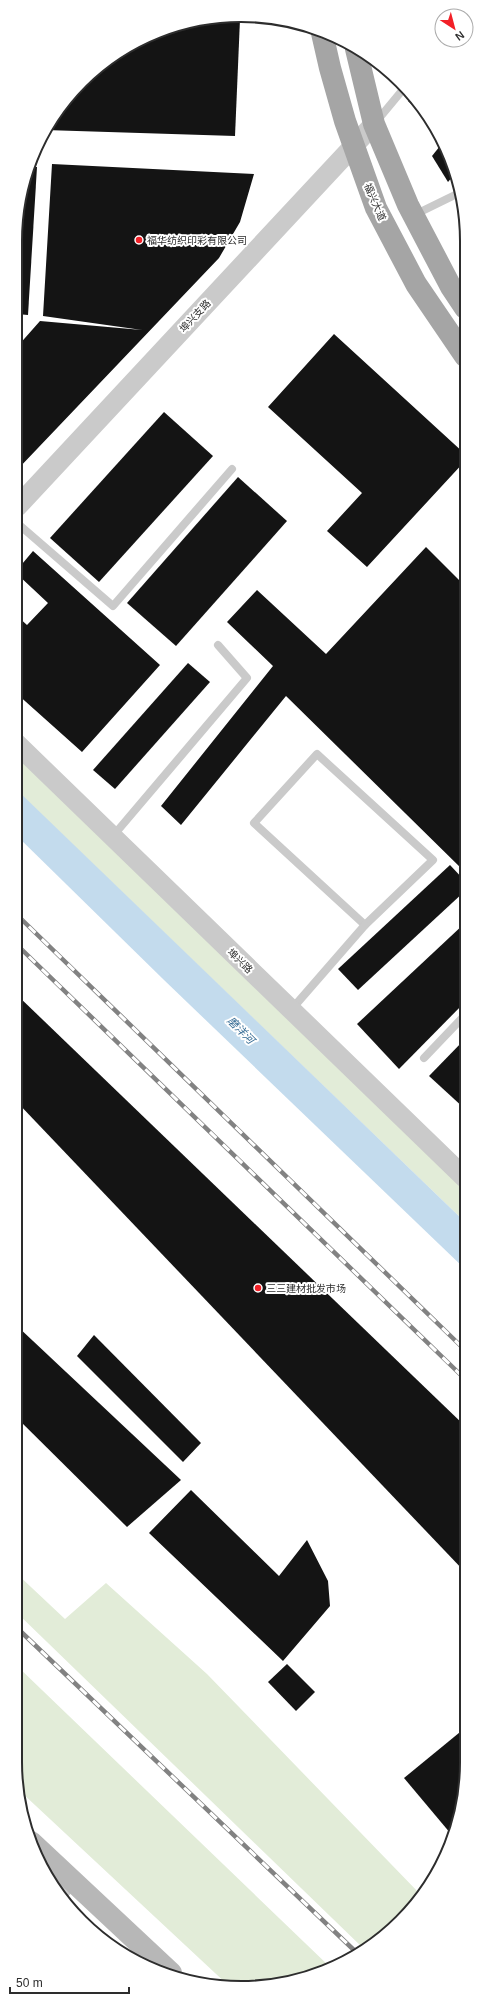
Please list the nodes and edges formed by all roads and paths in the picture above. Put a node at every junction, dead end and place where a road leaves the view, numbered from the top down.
1 (323, 38) edge
2 (358, 56) edge
3 (401, 92) edge
4 (374, 124) junction
5 (353, 145) junction
6 (455, 195) edge
7 (414, 215) junction
8 (460, 300) edge
9 (460, 349) edge
10 (232, 469) dead end
11 (22, 502) edge
12 (22, 528) edge
13 (218, 645) dead end
14 (22, 749) edge
15 (112, 837) junction
16 (365, 925) junction
17 (291, 1010) junction
18 (460, 1020) edge
19 (424, 1058) dead end
20 (460, 1173) edge
21 (46, 1861) edge
22 (66, 1887) edge
23 (162, 1966) edge

1 - 5 main road, 福兴大道
2 - 4 main road
3 - 4 lane
4 - 5 street, 埠兴支路
4 - 7 main road
5 - 9 main road, 福兴大道
5 - 11 street, 埠兴支路
6 - 7 lane
7 - 8 main road
10 - 12 lane
13 - 15 lane
14 - 15 street, 埠兴路
15 - 17 street, 埠兴路
16 - 16 lane
16 - 17 lane
17 - 20 street, 埠兴路
18 - 19 lane
21 - 22 main road
22 - 23 main road

